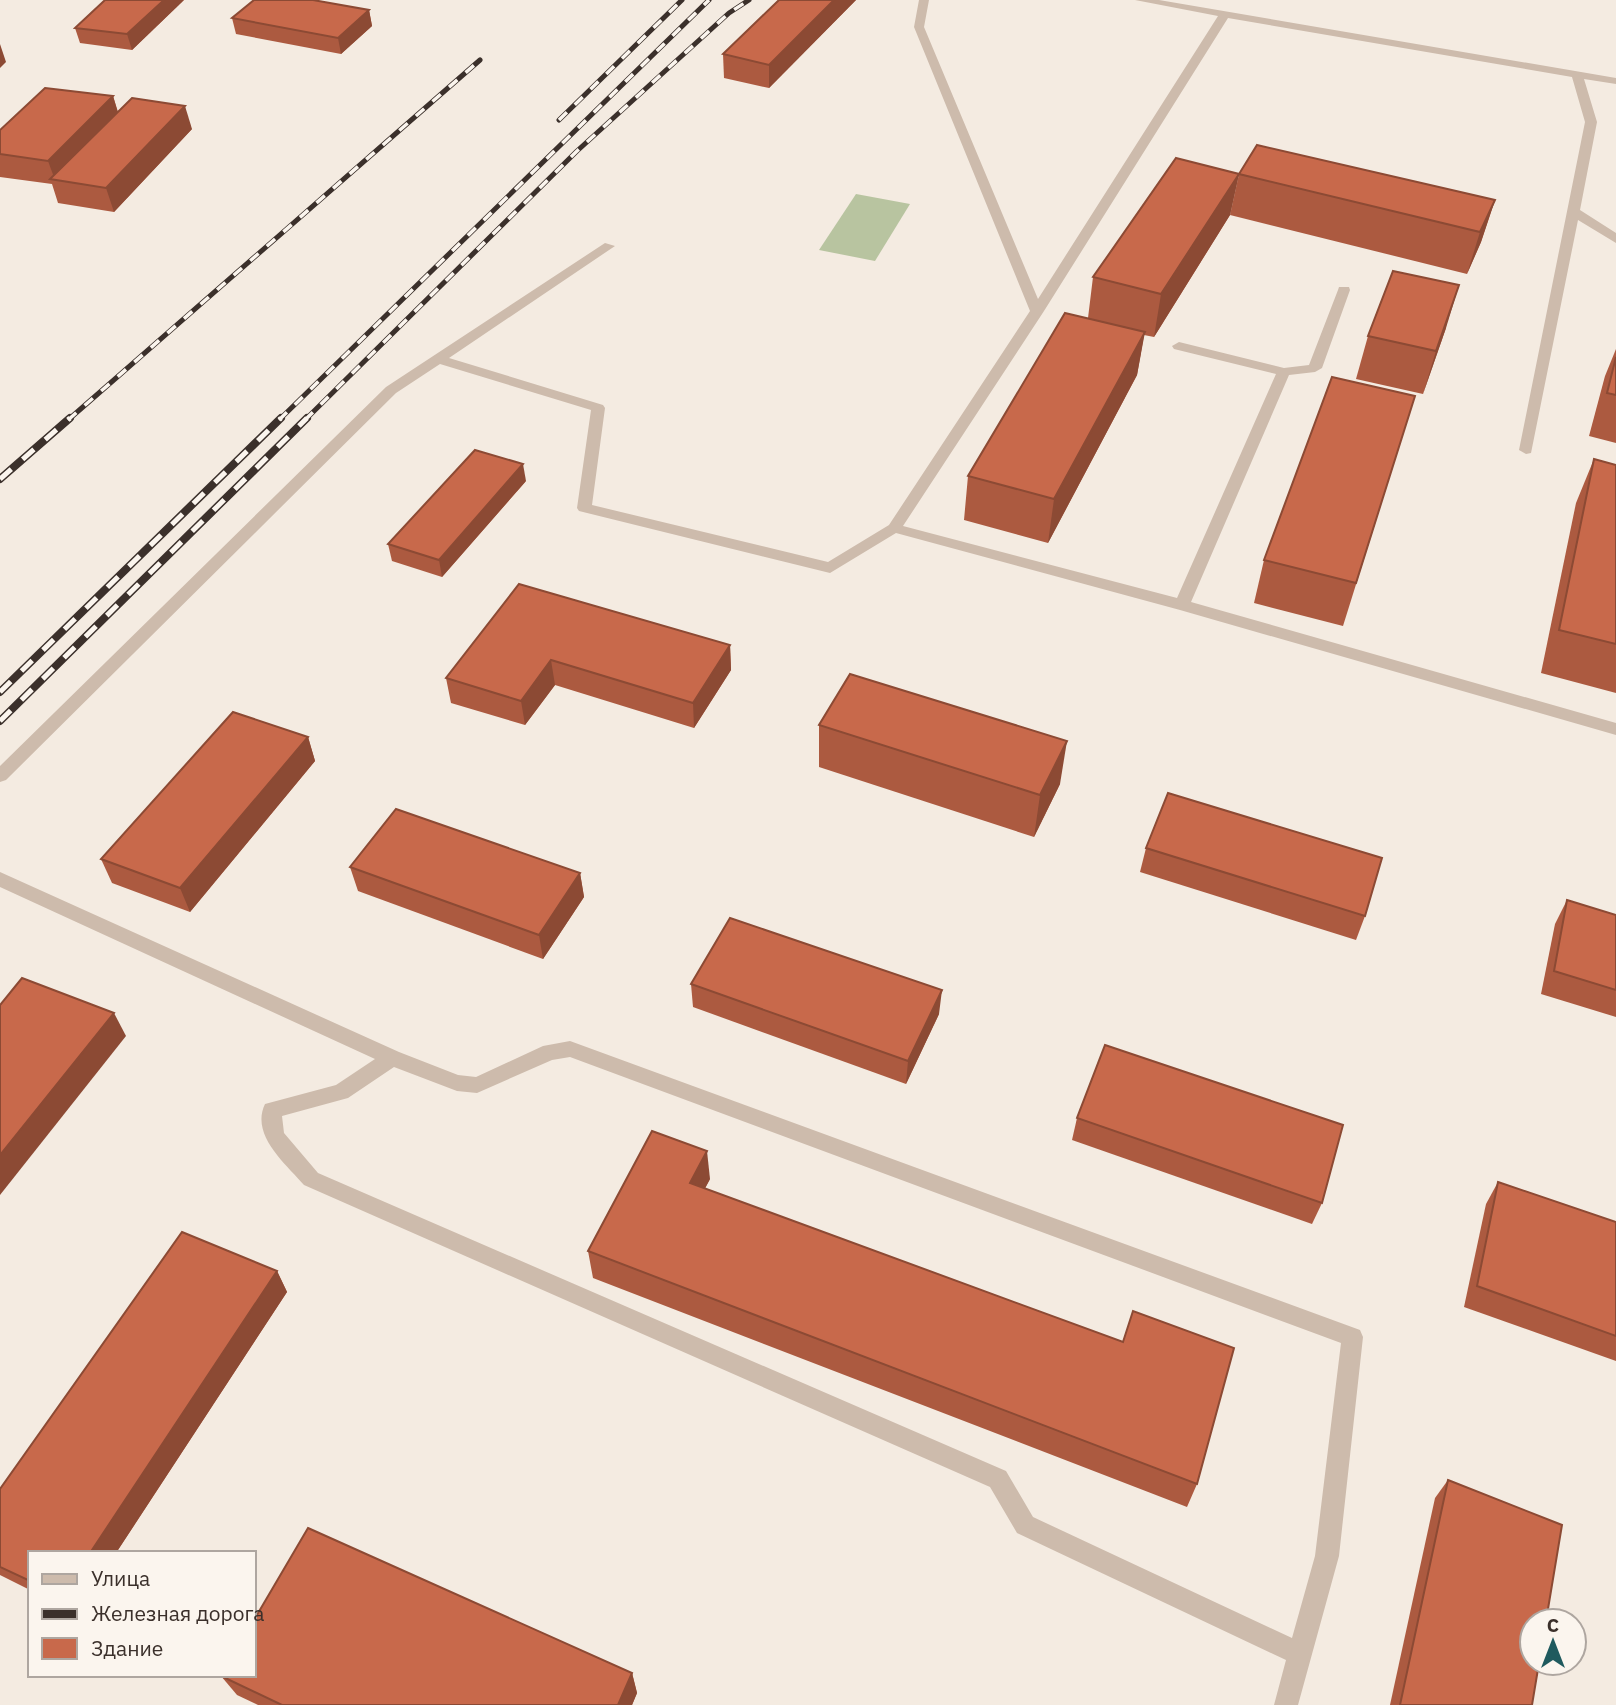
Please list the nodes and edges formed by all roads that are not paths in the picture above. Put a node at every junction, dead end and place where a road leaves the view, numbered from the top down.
1 (924, 0) edge
2 (1140, 0) edge
3 (1225, 15) junction
4 (1577, 74) junction
5 (1616, 81) edge
6 (1573, 211) junction
7 (1616, 239) edge
8 (609, 246) dead end
9 (1344, 290) dead end
10 (1037, 311) junction
11 (1179, 346) dead end
12 (439, 359) junction
13 (1284, 372) junction
14 (1526, 450) dead end
15 (894, 528) junction
16 (1182, 605) junction
17 (1616, 729) edge
18 (0, 776) edge
19 (0, 879) edge
20 (392, 1058) junction
21 (1299, 1654) junction
22 (1286, 1705) edge

1 - 10 street
2 - 3 street
3 - 4 street
3 - 10 street
4 - 5 street
4 - 6 street
6 - 7 street
6 - 14 street
8 - 12 street
9 - 13 street
10 - 15 street
11 - 13 street
12 - 15 street
12 - 18 street
13 - 16 street
15 - 16 street
16 - 17 street
19 - 20 street
20 - 21 street
20 - 21 street
21 - 22 street

